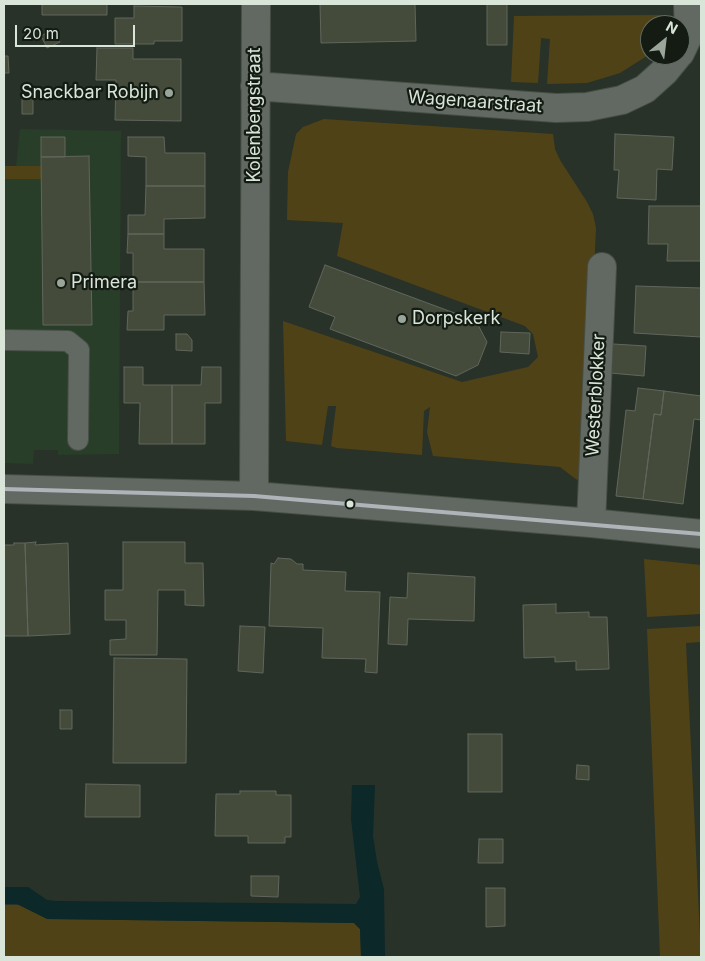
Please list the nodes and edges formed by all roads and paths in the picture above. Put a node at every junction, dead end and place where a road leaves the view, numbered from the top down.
1 (256, 4) edge
2 (673, 65) edge
3 (255, 86) junction
4 (602, 267) dead end
5 (4, 340) edge
6 (78, 440) dead end
7 (4, 489) edge
8 (254, 496) junction
9 (591, 523) junction
10 (701, 534) edge

1 - 3 street, Kolenbergstraat
2 - 3 street, Wagenaarstraat
3 - 8 street, Kolenbergstraat
4 - 9 street, Westerblokker
5 - 6 lane
7 - 8 street
8 - 9 street
9 - 10 street

